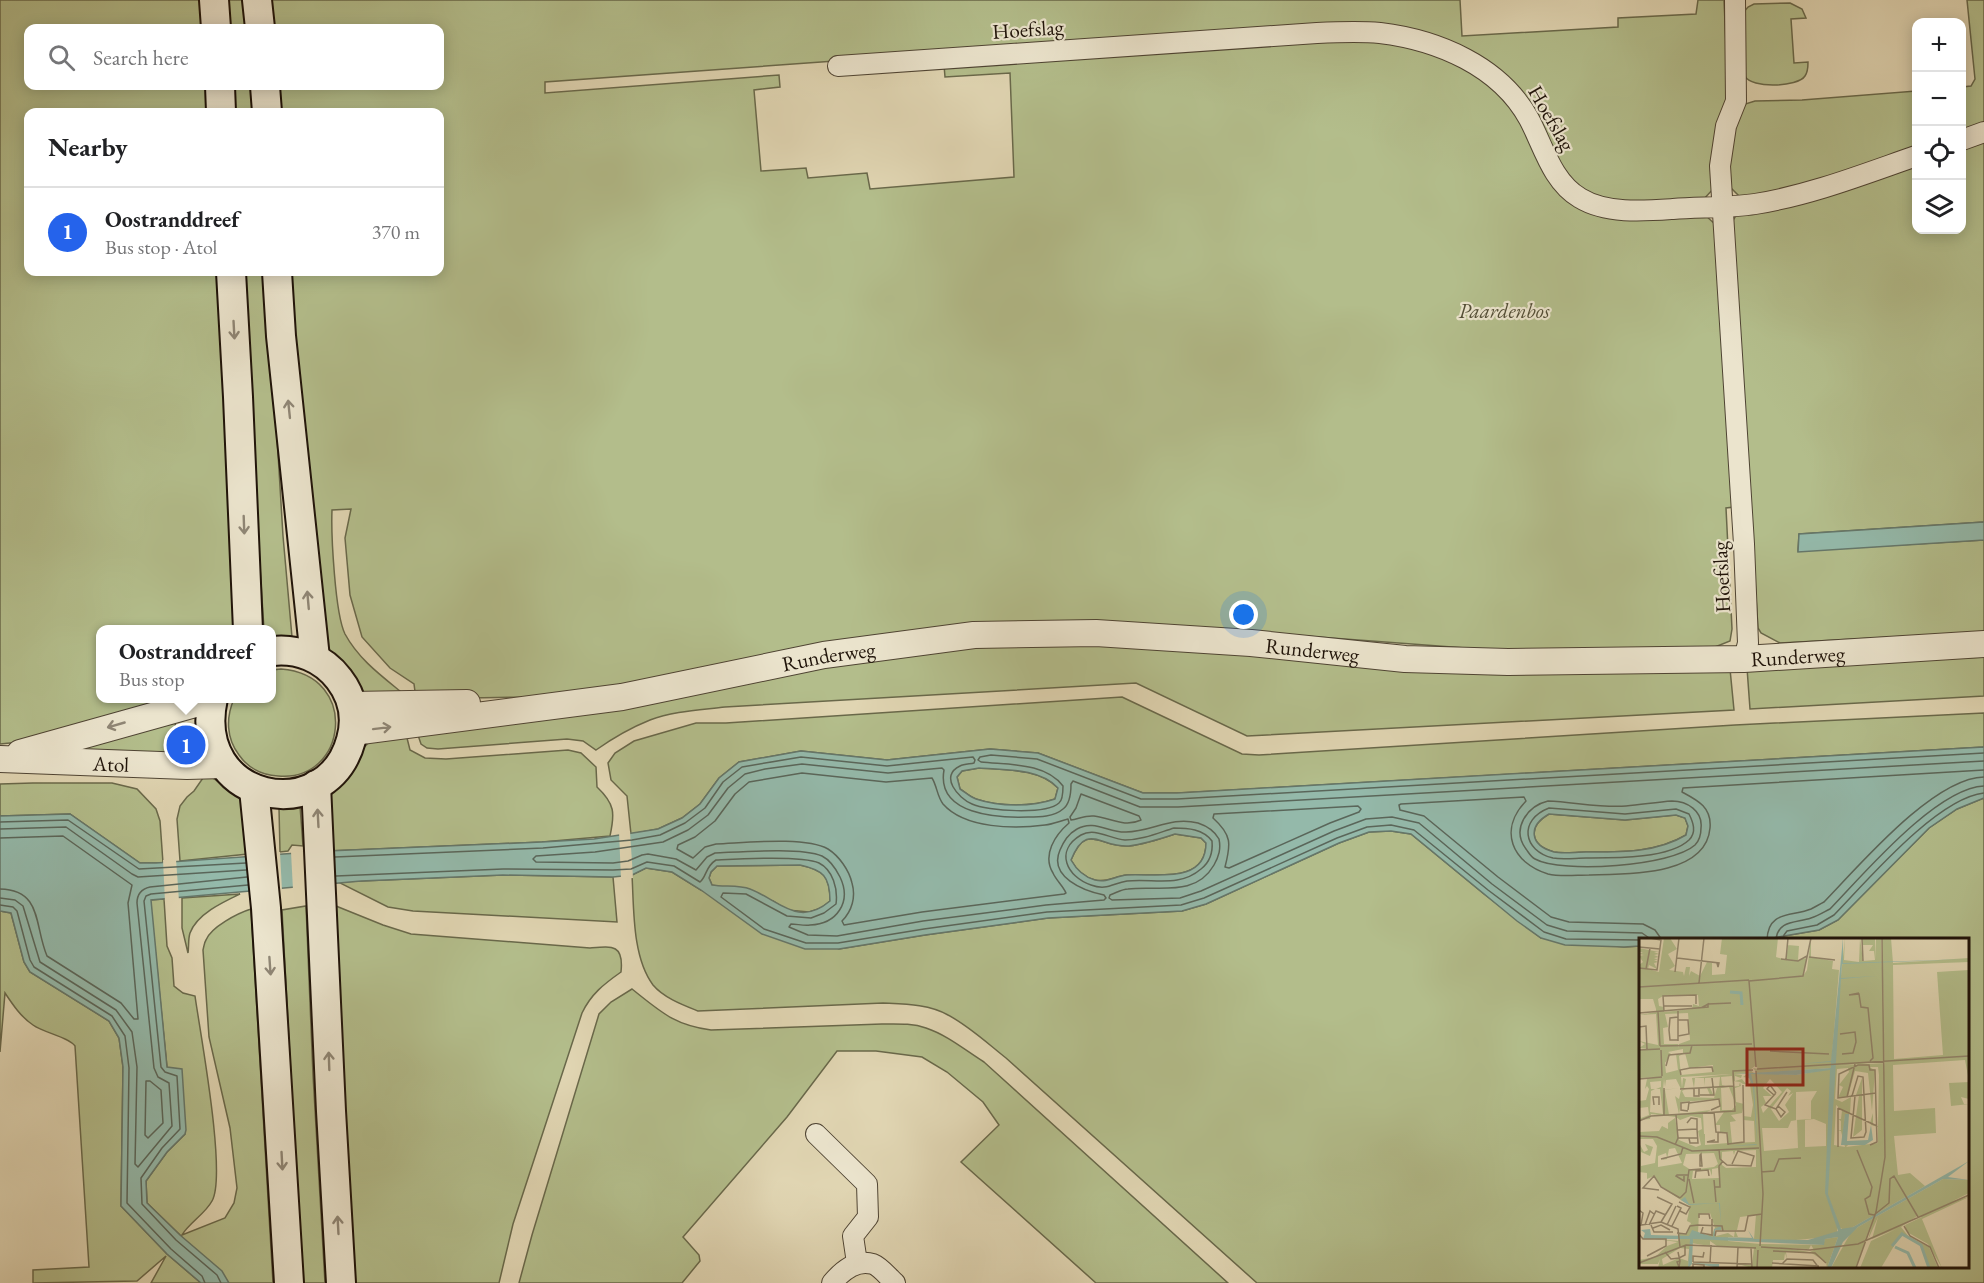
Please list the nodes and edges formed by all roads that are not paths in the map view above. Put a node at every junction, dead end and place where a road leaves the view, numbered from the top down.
1 (214, 0) edge
2 (257, 0) edge
3 (1735, 0) edge
4 (216, 24) edge
5 (260, 24) edge
6 (838, 66) dead end
7 (220, 90) edge
8 (265, 90) edge
9 (221, 108) edge
10 (267, 108) edge
11 (1984, 132) edge
12 (1966, 139) edge
13 (1912, 158) edge
14 (1721, 206) junction
15 (231, 276) edge
16 (277, 276) edge
17 (248, 625) edge
18 (1984, 644) edge
19 (276, 651) edge
20 (315, 658) junction
21 (1744, 659) junction
22 (199, 703) edge
23 (212, 703) edge
24 (352, 719) junction
25 (0, 759) edge
26 (223, 765) junction
27 (316, 785) junction
28 (254, 789) junction
29 (816, 1134) dead end
30 (857, 1263) junction
31 (290, 1283) edge
32 (341, 1283) edge
33 (832, 1283) edge
34 (895, 1283) edge

1 - 4 main road
2 - 5 main road
3 - 14 street, Hoefslag
6 - 14 street, Hoefslag
7 - 9 main road
8 - 10 main road
11 - 12 street
13 - 14 street, Hoefslag
14 - 21 street, Hoefslag
15 -> 17 main road
20 -> 16 main road
18 - 21 street, Runderweg
19 - 20 main road
20 - 24 main road
21 - 24 street, Runderweg
22 -> 25 street, Atol
23 - 26 main road
24 - 27 main road
25 - 26 street, Atol
26 - 28 main road
27 - 28 main road
32 -> 27 main road
28 -> 31 main road
29 - 30 street
30 - 33 street
30 - 34 street

